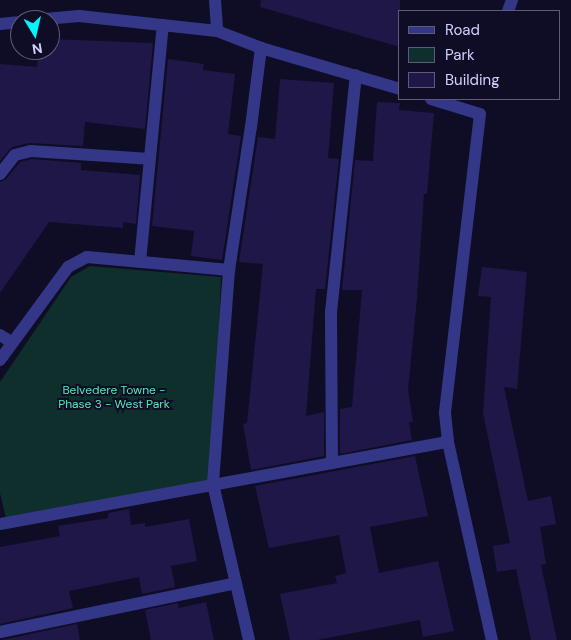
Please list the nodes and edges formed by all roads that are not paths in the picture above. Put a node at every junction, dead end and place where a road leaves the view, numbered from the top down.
1 (215, 0) edge
2 (60, 18) edge
3 (163, 25) junction
4 (217, 31) junction
5 (260, 48) junction
6 (356, 75) junction
7 (398, 88) edge
8 (434, 100) edge
9 (150, 159) junction
10 (0, 174) edge
11 (140, 262) junction
12 (229, 270) junction
13 (0, 335) edge
14 (11, 342) junction
15 (0, 360) edge
16 (448, 442) junction
17 (332, 463) junction
18 (213, 484) junction
19 (0, 524) edge
20 (236, 583) junction
21 (0, 632) edge
22 (249, 640) edge
23 (492, 640) edge

1 - 4 street
2 - 3 street
3 - 4 street
3 - 9 street
4 - 5 street
5 - 6 street
5 - 12 street
6 - 7 street
6 - 17 street
8 - 16 street
9 - 10 street
9 - 11 street
11 - 12 street
11 - 14 street
12 - 18 street
13 - 14 street
14 - 15 street
16 - 17 street
16 - 23 street
17 - 18 street
18 - 19 street
18 - 20 street
20 - 21 street
20 - 22 street

